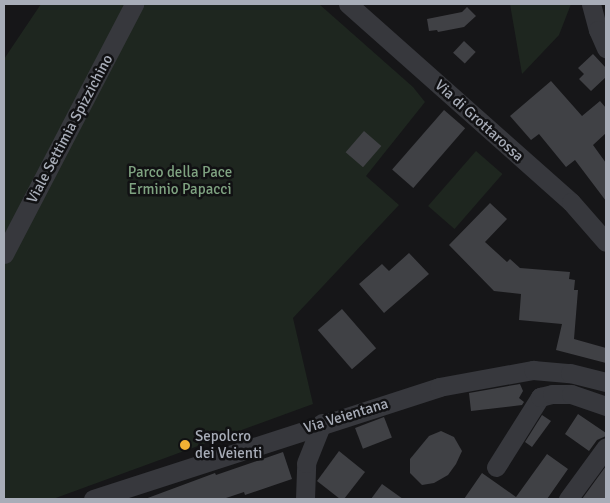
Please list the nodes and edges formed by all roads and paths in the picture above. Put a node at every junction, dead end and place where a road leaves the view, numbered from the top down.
1 (134, 4) edge
2 (348, 4) edge
3 (591, 4) edge
4 (606, 48) edge
5 (606, 242) edge
6 (4, 254) edge
7 (606, 382) edge
8 (606, 406) edge
9 (322, 423) junction
10 (606, 447) edge
11 (496, 467) dead end
12 (305, 493) edge
13 (93, 499) edge
14 (321, 499) edge
15 (568, 499) edge

1 - 6 street, Viale Settimia Spizzichino
2 - 5 street, Via di Grottarossa
3 - 4 street
7 - 9 street, Via Veientana
8 - 11 street
9 - 12 street
9 - 13 street, Via Veientana
10 - 15 street
12 - 14 street

